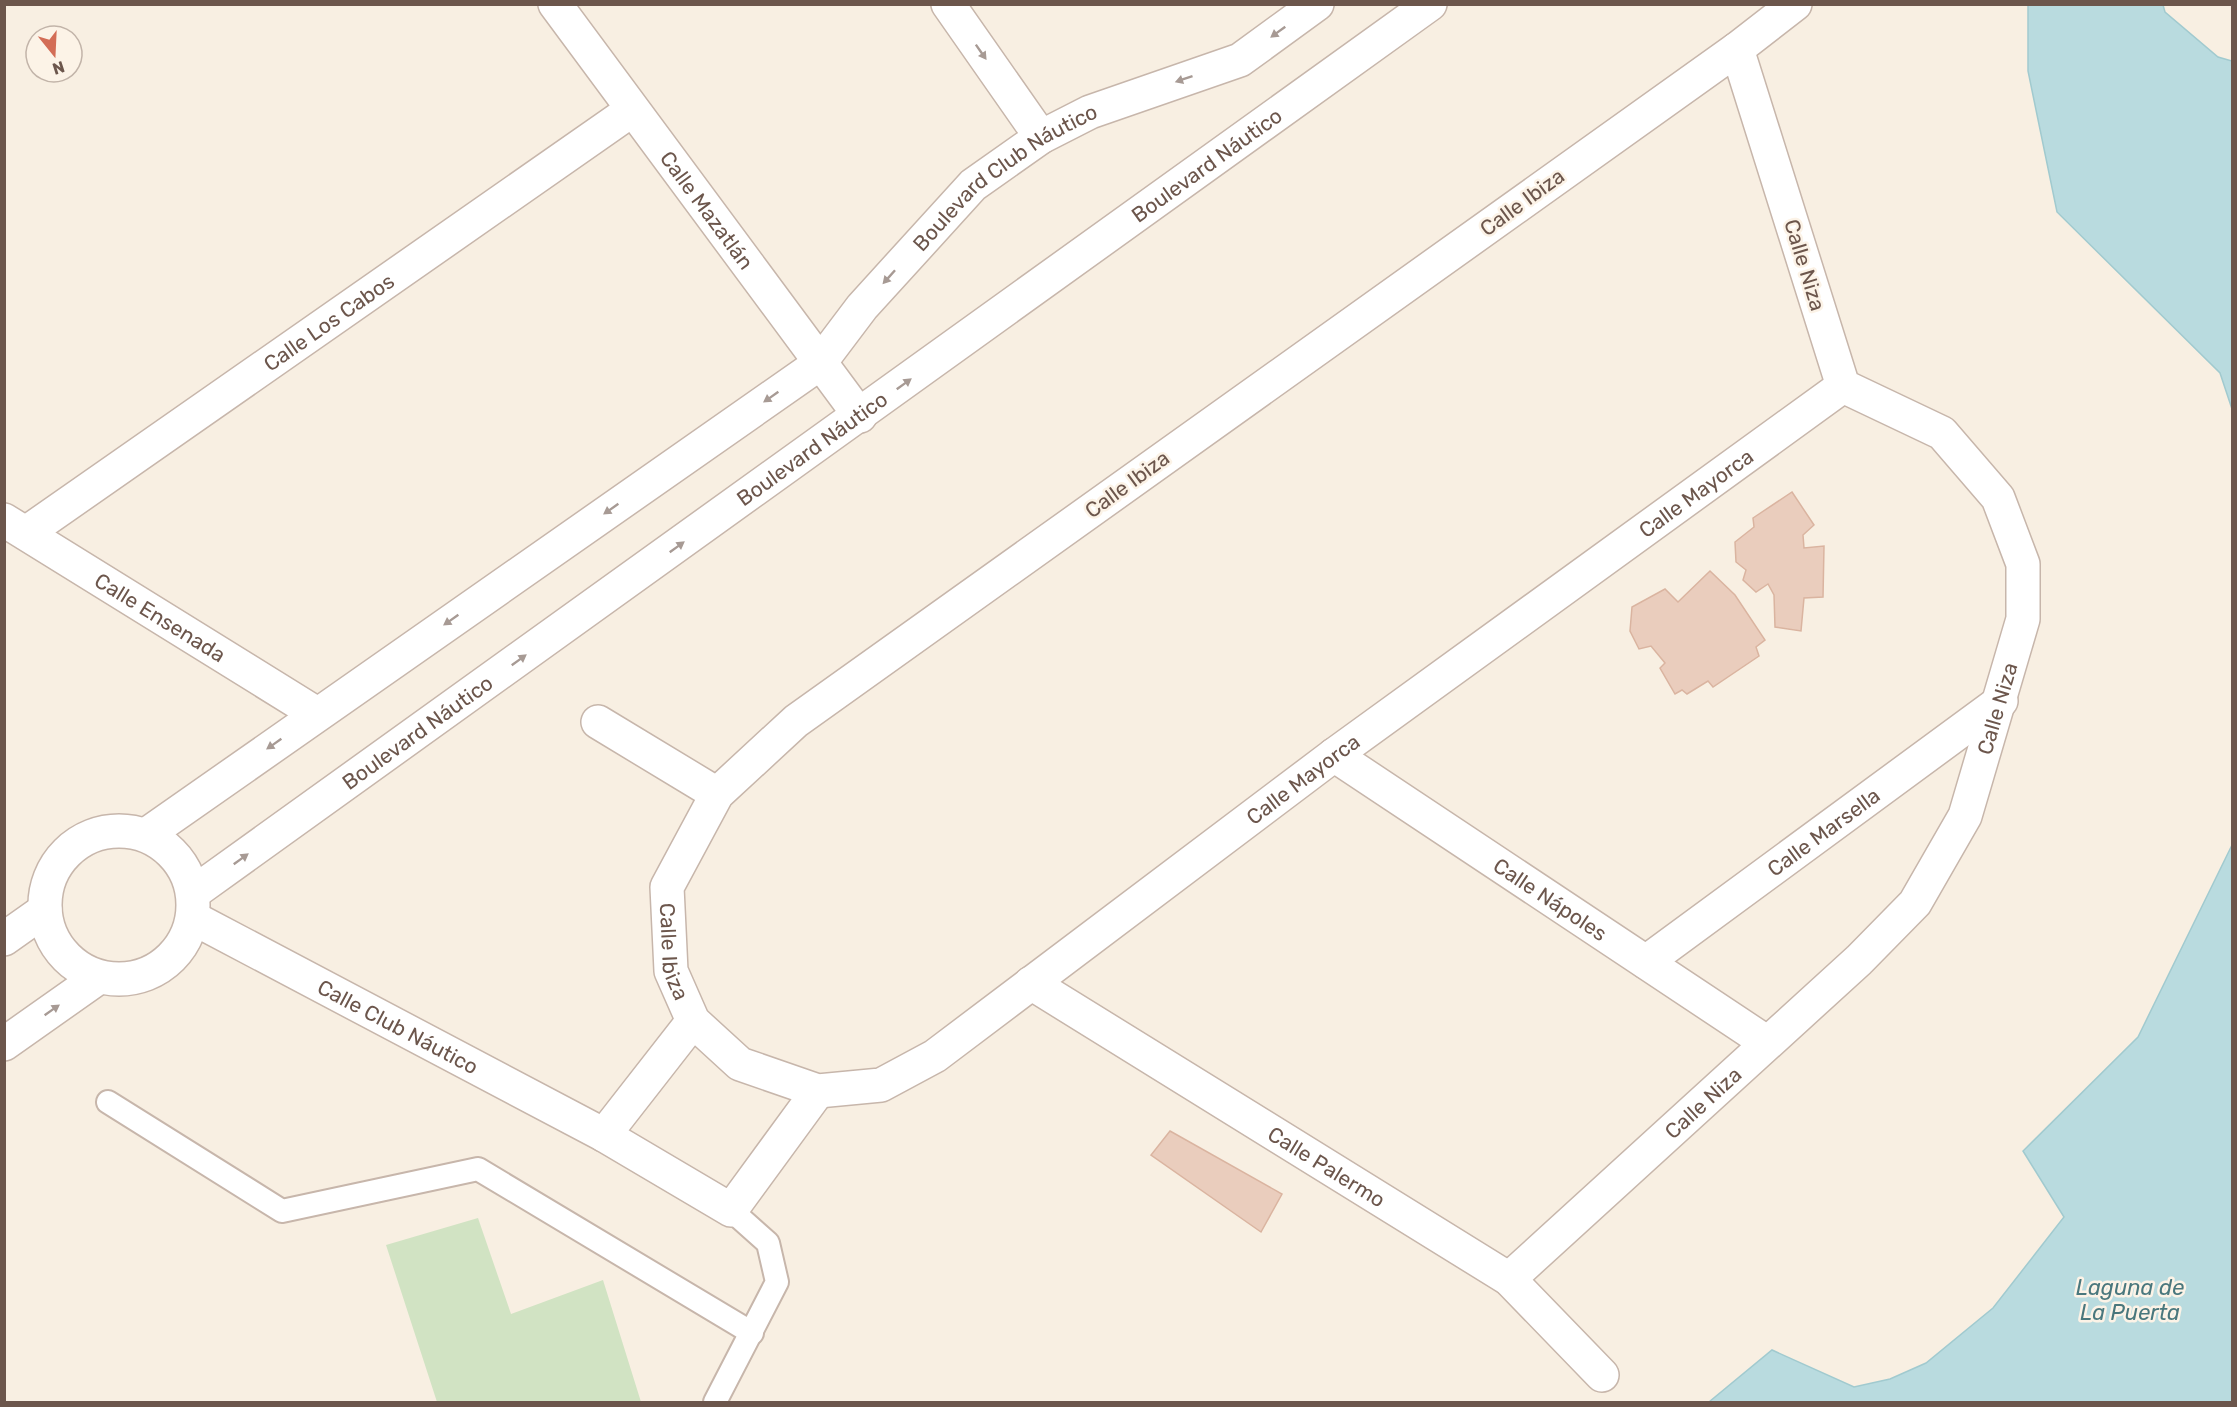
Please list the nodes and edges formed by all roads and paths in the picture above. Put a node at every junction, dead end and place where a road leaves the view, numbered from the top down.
1 (555, 4) edge
2 (948, 4) edge
3 (1317, 4) edge
4 (1430, 4) edge
5 (1795, 4) edge
6 (1737, 49) junction
7 (632, 110) junction
8 (1041, 137) junction
9 (819, 364) junction
10 (1843, 386) junction
11 (860, 417) junction
12 (15, 527) edge
13 (2001, 701) junction
14 (317, 714) junction
15 (598, 722) dead end
16 (1334, 755) junction
17 (717, 794) junction
18 (146, 835) junction
19 (193, 906) junction
20 (45, 910) junction
21 (4, 939) edge
22 (1646, 962) junction
23 (99, 976) junction
24 (1031, 983) junction
25 (693, 1021) junction
26 (1766, 1042) junction
27 (4, 1044) edge
28 (740, 1064) joint
29 (818, 1091) junction
30 (108, 1102) dead end
31 (604, 1135) junction
32 (731, 1210) junction
33 (1509, 1279) junction
34 (752, 1333) junction
35 (1602, 1375) dead end
36 (715, 1402) edge

1 - 7 street, Calle Mazatlán
2 -> 8 street
3 -> 8 street, Boulevard Club Náutico
11 -> 4 street, Boulevard Náutico
5 - 6 street, Calle Ibiza
6 - 10 street, Calle Niza
6 - 17 street, Calle Ibiza
7 - 9 street, Calle Mazatlán
7 - 12 street, Calle Los Cabos
8 -> 9 street, Boulevard Club Náutico
9 - 11 street, Calle Mazatlán
9 -> 14 street
10 - 13 street, Calle Niza
10 - 16 street, Calle Mayorca
19 -> 11 street, Boulevard Náutico
12 - 14 street, Calle Ensenada
13 - 22 street, Calle Marsella
13 - 26 street, Calle Niza
14 -> 18 street
15 - 17 street
16 - 22 street, Calle Nápoles
16 - 24 street, Calle Mayorca
17 - 25 street, Calle Ibiza
18 - 19 street
18 - 20 street
19 - 23 street
19 - 31 street, Calle Club Náutico
20 - 21 street
20 - 23 street
22 - 26 street, Calle Nápoles
27 -> 23 street
24 - 29 street, Calle Mayorca
24 - 33 street, Calle Palermo
25 - 28 street, Calle Ibiza
25 - 31 street
26 - 33 street, Calle Niza
28 - 29 street, Calle Mayorca
29 - 32 street
30 - 34 lane
31 - 32 street, Calle Club Náutico
32 - 34 lane, Calle Club Náutico
33 - 35 street, Calle Palermo
34 - 36 lane, Calle Club Náutico

